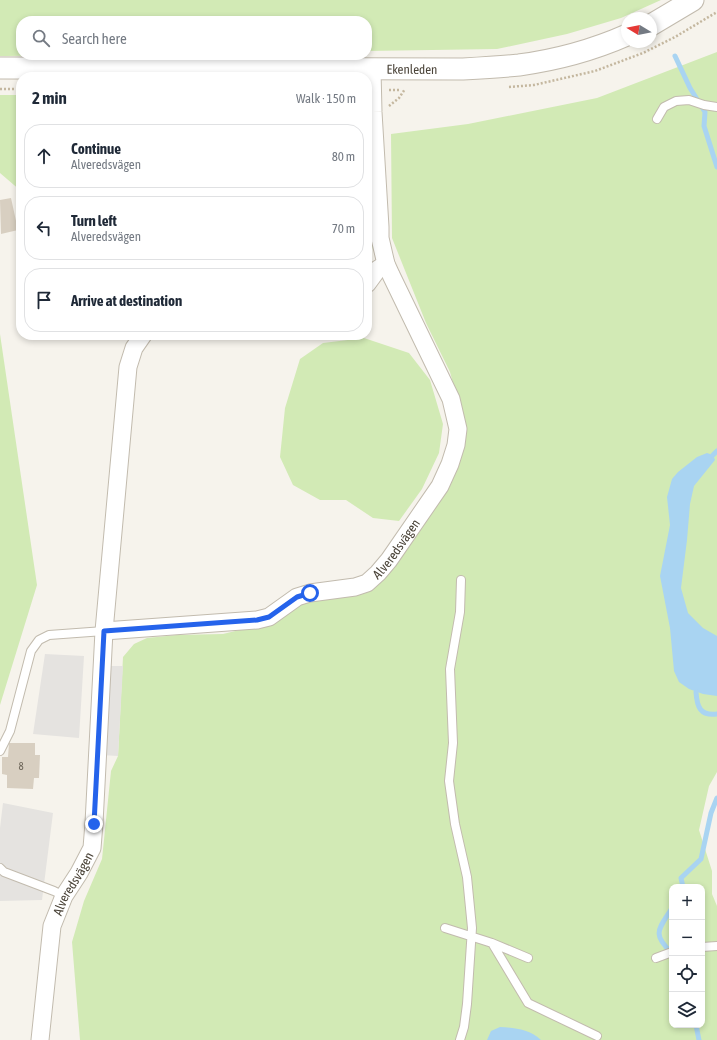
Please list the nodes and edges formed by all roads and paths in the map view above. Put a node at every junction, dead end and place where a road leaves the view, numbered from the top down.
1 (693, 0) edge
2 (657, 21) edge
3 (621, 38) edge
4 (0, 68) edge
5 (372, 70) junction
6 (0, 89) edge
7 (16, 89) edge
8 (717, 106) edge
9 (657, 119) dead end
10 (386, 264) junction
11 (372, 277) edge
12 (140, 340) edge
13 (461, 580) dead end
14 (104, 631) junction
15 (0, 751) edge
16 (0, 868) edge
17 (64, 896) junction
18 (445, 928) dead end
19 (471, 935) junction
20 (492, 944) junction
21 (717, 946) edge
22 (705, 947) edge
23 (669, 953) edge
24 (528, 958) dead end
25 (656, 958) dead end
26 (597, 1036) dead end
27 (40, 1040) edge
28 (460, 1040) edge

1 - 2 street
3 - 5 street, Ekenleden
4 - 5 street, Ekenleden
5 - 10 street, Alveredsvägen
6 - 7 path
8 - 9 lane
10 - 11 street
10 - 14 street, Alveredsvägen
12 - 14 street, Alveredsvägen
13 - 19 lane
14 - 15 lane
14 - 17 street, Alveredsvägen
16 - 17 lane
17 - 27 street, Alveredsvägen
18 - 19 lane
19 - 20 lane
19 - 28 lane
20 - 24 lane
20 - 26 lane
21 - 22 lane
23 - 25 lane

